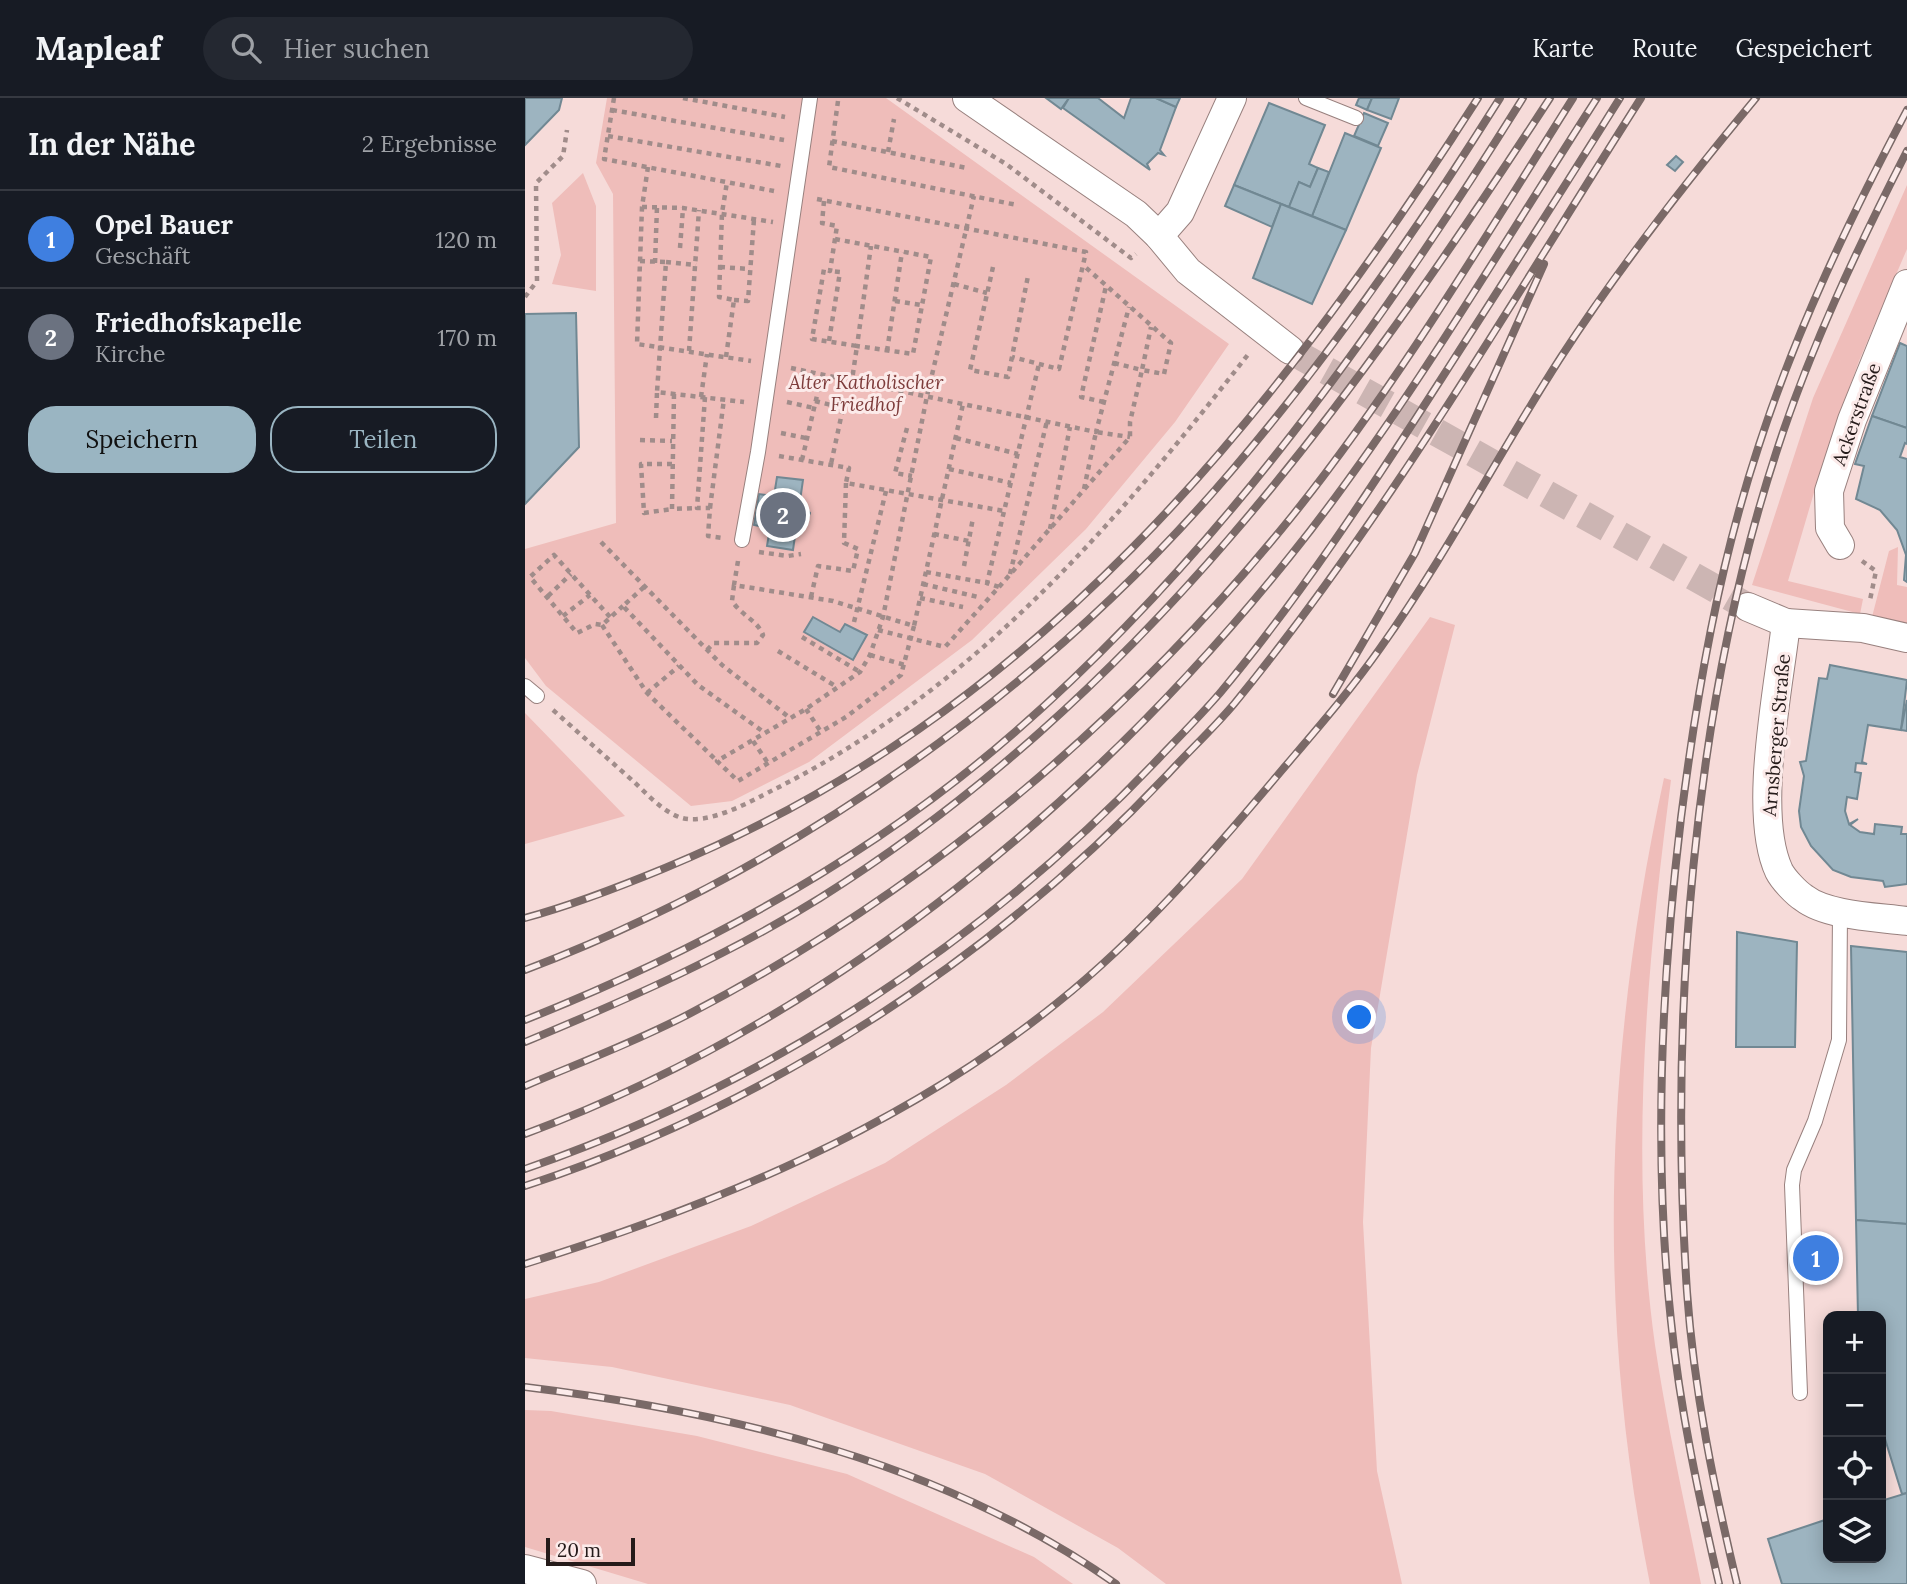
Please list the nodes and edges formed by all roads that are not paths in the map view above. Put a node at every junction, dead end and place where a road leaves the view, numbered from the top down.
1 (810, 98) edge
2 (967, 98) edge
3 (1232, 98) edge
4 (1306, 98) edge
5 (1356, 118) dead end
6 (1159, 236) junction
7 (1907, 284) edge
8 (1290, 350) tunnel mouth
9 (741, 545) road end
10 (1839, 545) road end
11 (1748, 607) tunnel mouth
12 (1786, 623) junction
13 (1907, 638) edge
14 (525, 686) edge
15 (537, 696) road end
16 (1840, 912) junction
17 (1907, 921) edge
18 (1800, 1393) dead end
19 (525, 1569) edge
20 (582, 1584) edge

1 - 9 lane
2 - 6 street
3 - 6 street
4 - 5 lane
6 - 8 street
7 - 10 street, Ackerstraße
11 - 12 street
12 - 13 street
12 - 16 street, Arnsberger Straße
14 - 15 lane
16 - 17 street, Arnsberger Straße
16 - 18 lane
19 - 20 street

